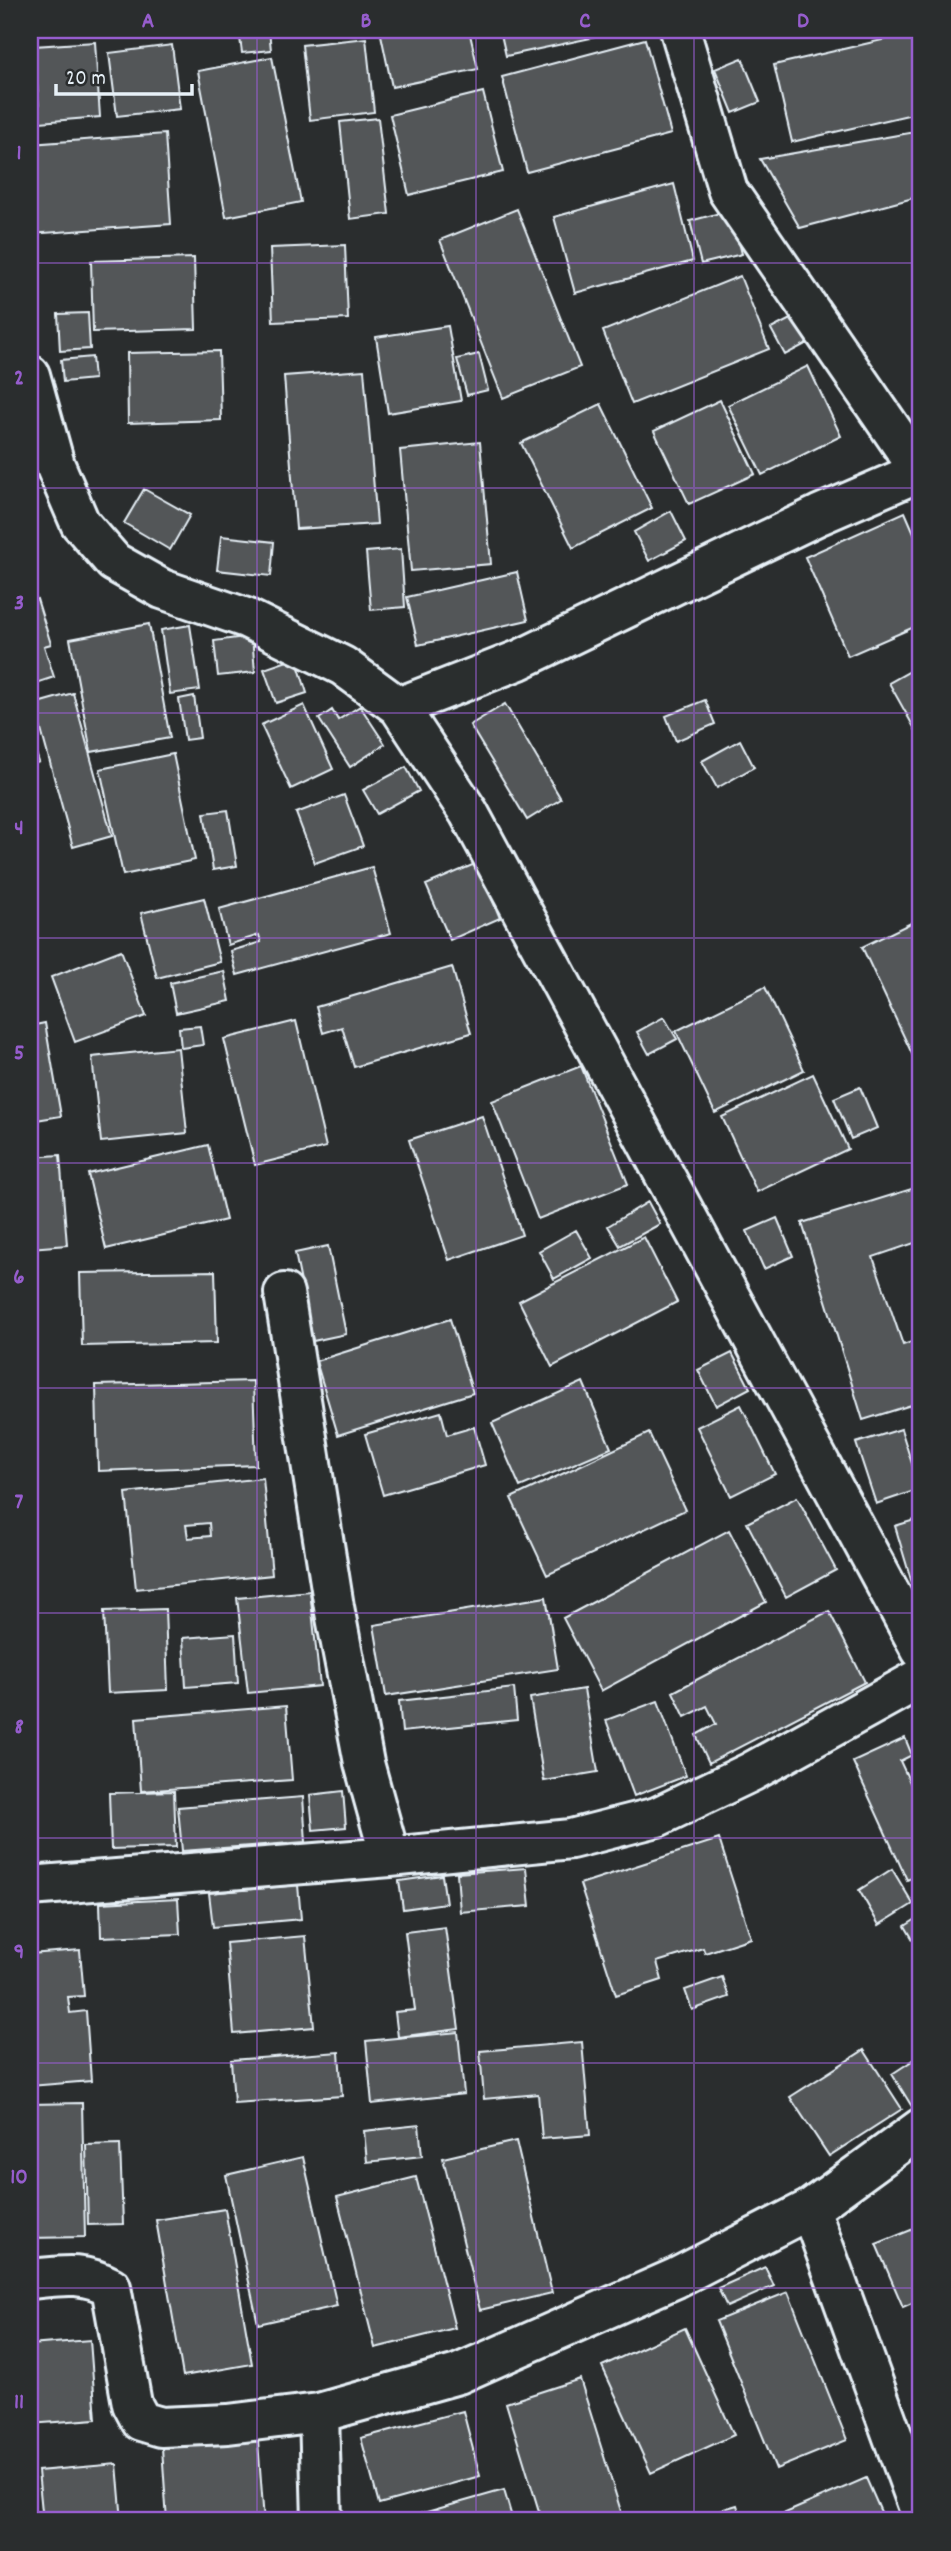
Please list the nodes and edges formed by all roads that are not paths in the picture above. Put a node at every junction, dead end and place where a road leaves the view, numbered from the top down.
1 (680, 30) edge
2 (30, 375) edge
3 (37, 424) edge
4 (921, 471) edge
5 (399, 707) junction
6 (284, 1293) dead end
7 (921, 1650) edge
8 (921, 1678) edge
9 (390, 1857) junction
10 (30, 1886) edge
11 (921, 2127) edge
12 (810, 2209) junction
13 (30, 2279) edge
14 (319, 2413) junction
15 (921, 2514) edge
16 (322, 2521) edge

1 - 4 street
2 - 3 street
3 - 5 street
4 - 5 street
5 - 7 street
6 - 9 street
8 - 9 street
9 - 10 street
11 - 12 street
12 - 14 street
12 - 15 street
13 - 14 street
14 - 16 street

